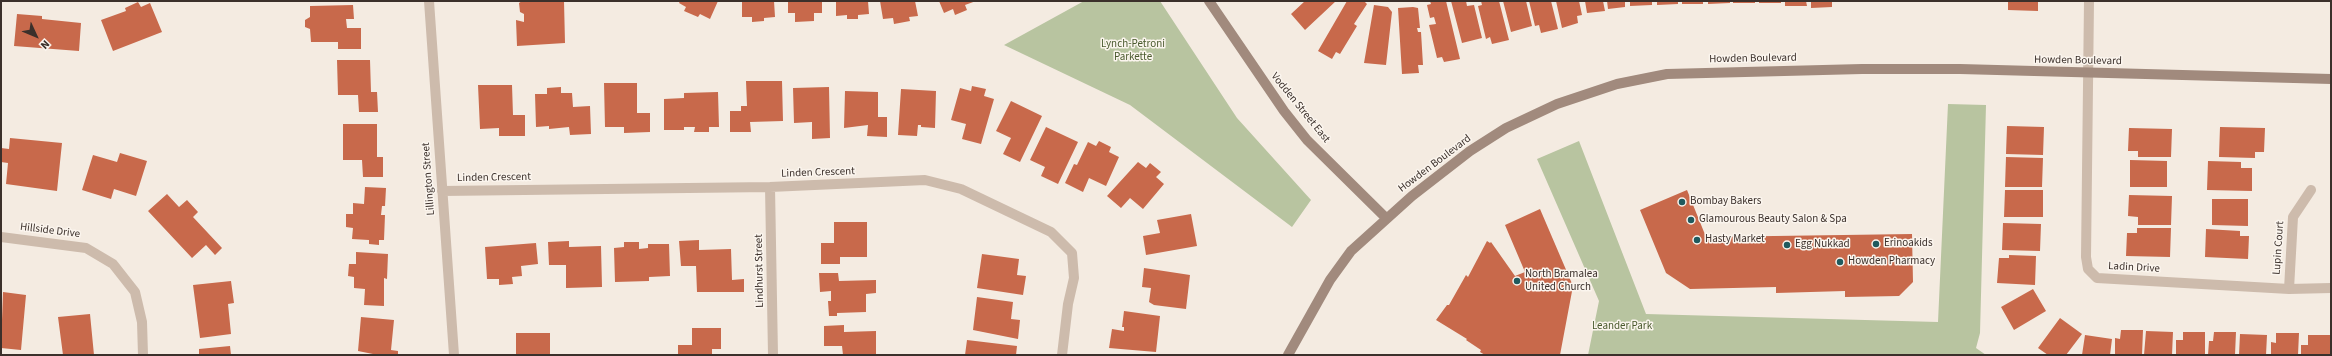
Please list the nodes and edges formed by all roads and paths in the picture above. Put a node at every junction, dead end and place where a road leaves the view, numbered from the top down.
1 (429, 1) edge
2 (1209, 1) edge
3 (2089, 1) edge
4 (2089, 73) junction
5 (2331, 79) edge
6 (770, 187) junction
7 (2310, 190) dead end
8 (442, 191) junction
9 (1386, 218) junction
10 (1, 237) edge
11 (2331, 288) edge
12 (2289, 289) junction
13 (143, 355) edge
14 (454, 355) edge
15 (773, 355) edge
16 (1062, 355) edge
17 (1288, 355) edge

1 - 8 street, Lillington Street
2 - 9 street, Vodden Street East
3 - 4 street, Ladin Drive
4 - 5 street, Howden Boulevard
4 - 9 street, Howden Boulevard
4 - 12 street, Ladin Drive
6 - 8 street, Linden Crescent
6 - 15 street, Lindhurst Street
6 - 16 street, Linden Crescent
7 - 12 street, Lupin Court
8 - 14 street, Lillington Street
9 - 17 street, Howden Boulevard
10 - 13 street, Hillside Drive
11 - 12 street, Ladin Drive

